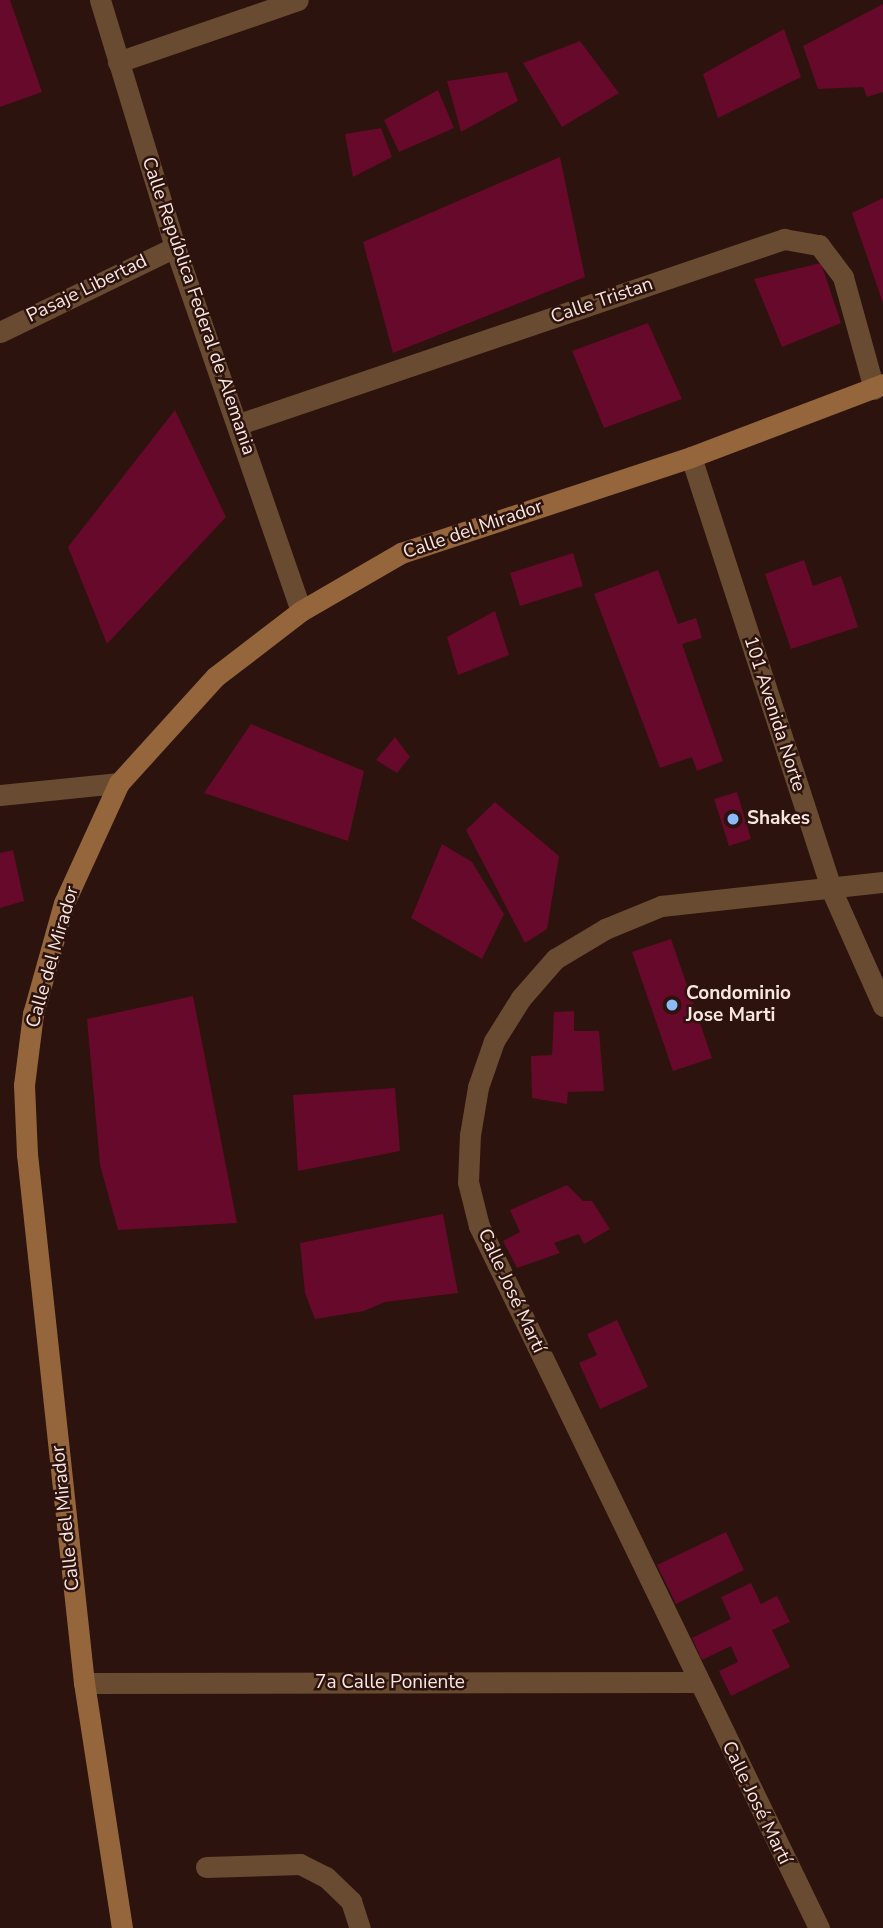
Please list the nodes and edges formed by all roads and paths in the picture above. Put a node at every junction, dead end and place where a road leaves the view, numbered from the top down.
1 (100, 0) edge
2 (298, 0) edge
3 (118, 62) junction
4 (175, 247) junction
5 (0, 332) edge
6 (878, 386) edge
7 (239, 424) junction
8 (691, 457) junction
9 (301, 611) junction
10 (119, 783) junction
11 (0, 795) edge
12 (883, 882) edge
13 (831, 889) junction
14 (883, 1006) edge
15 (696, 1682) junction
16 (84, 1683) junction
17 (206, 1867) dead end
18 (122, 1928) edge
19 (360, 1928) edge
20 (819, 1928) edge

1 - 3 street, Calle República Federal de Alemania
2 - 3 street
3 - 4 street, Calle República Federal de Alemania
4 - 5 street, Pasaje Libertad
4 - 7 street, Calle República Federal de Alemania
6 - 7 street, Calle Tristan
6 - 8 street, Calle del Mirador
7 - 9 street, Calle República Federal de Alemania
8 - 9 street, Calle del Mirador
8 - 13 street, 101 Avenida Norte
9 - 10 street, Calle del Mirador
10 - 11 street
10 - 16 street, Calle del Mirador
12 - 13 street, Calle José Martí
13 - 14 street, 101 Avenida Norte
13 - 15 street, Calle José Martí
15 - 16 street, 7a Calle Poniente
15 - 20 street, Calle José Martí
16 - 18 street, Calle del Mirador
17 - 19 street

